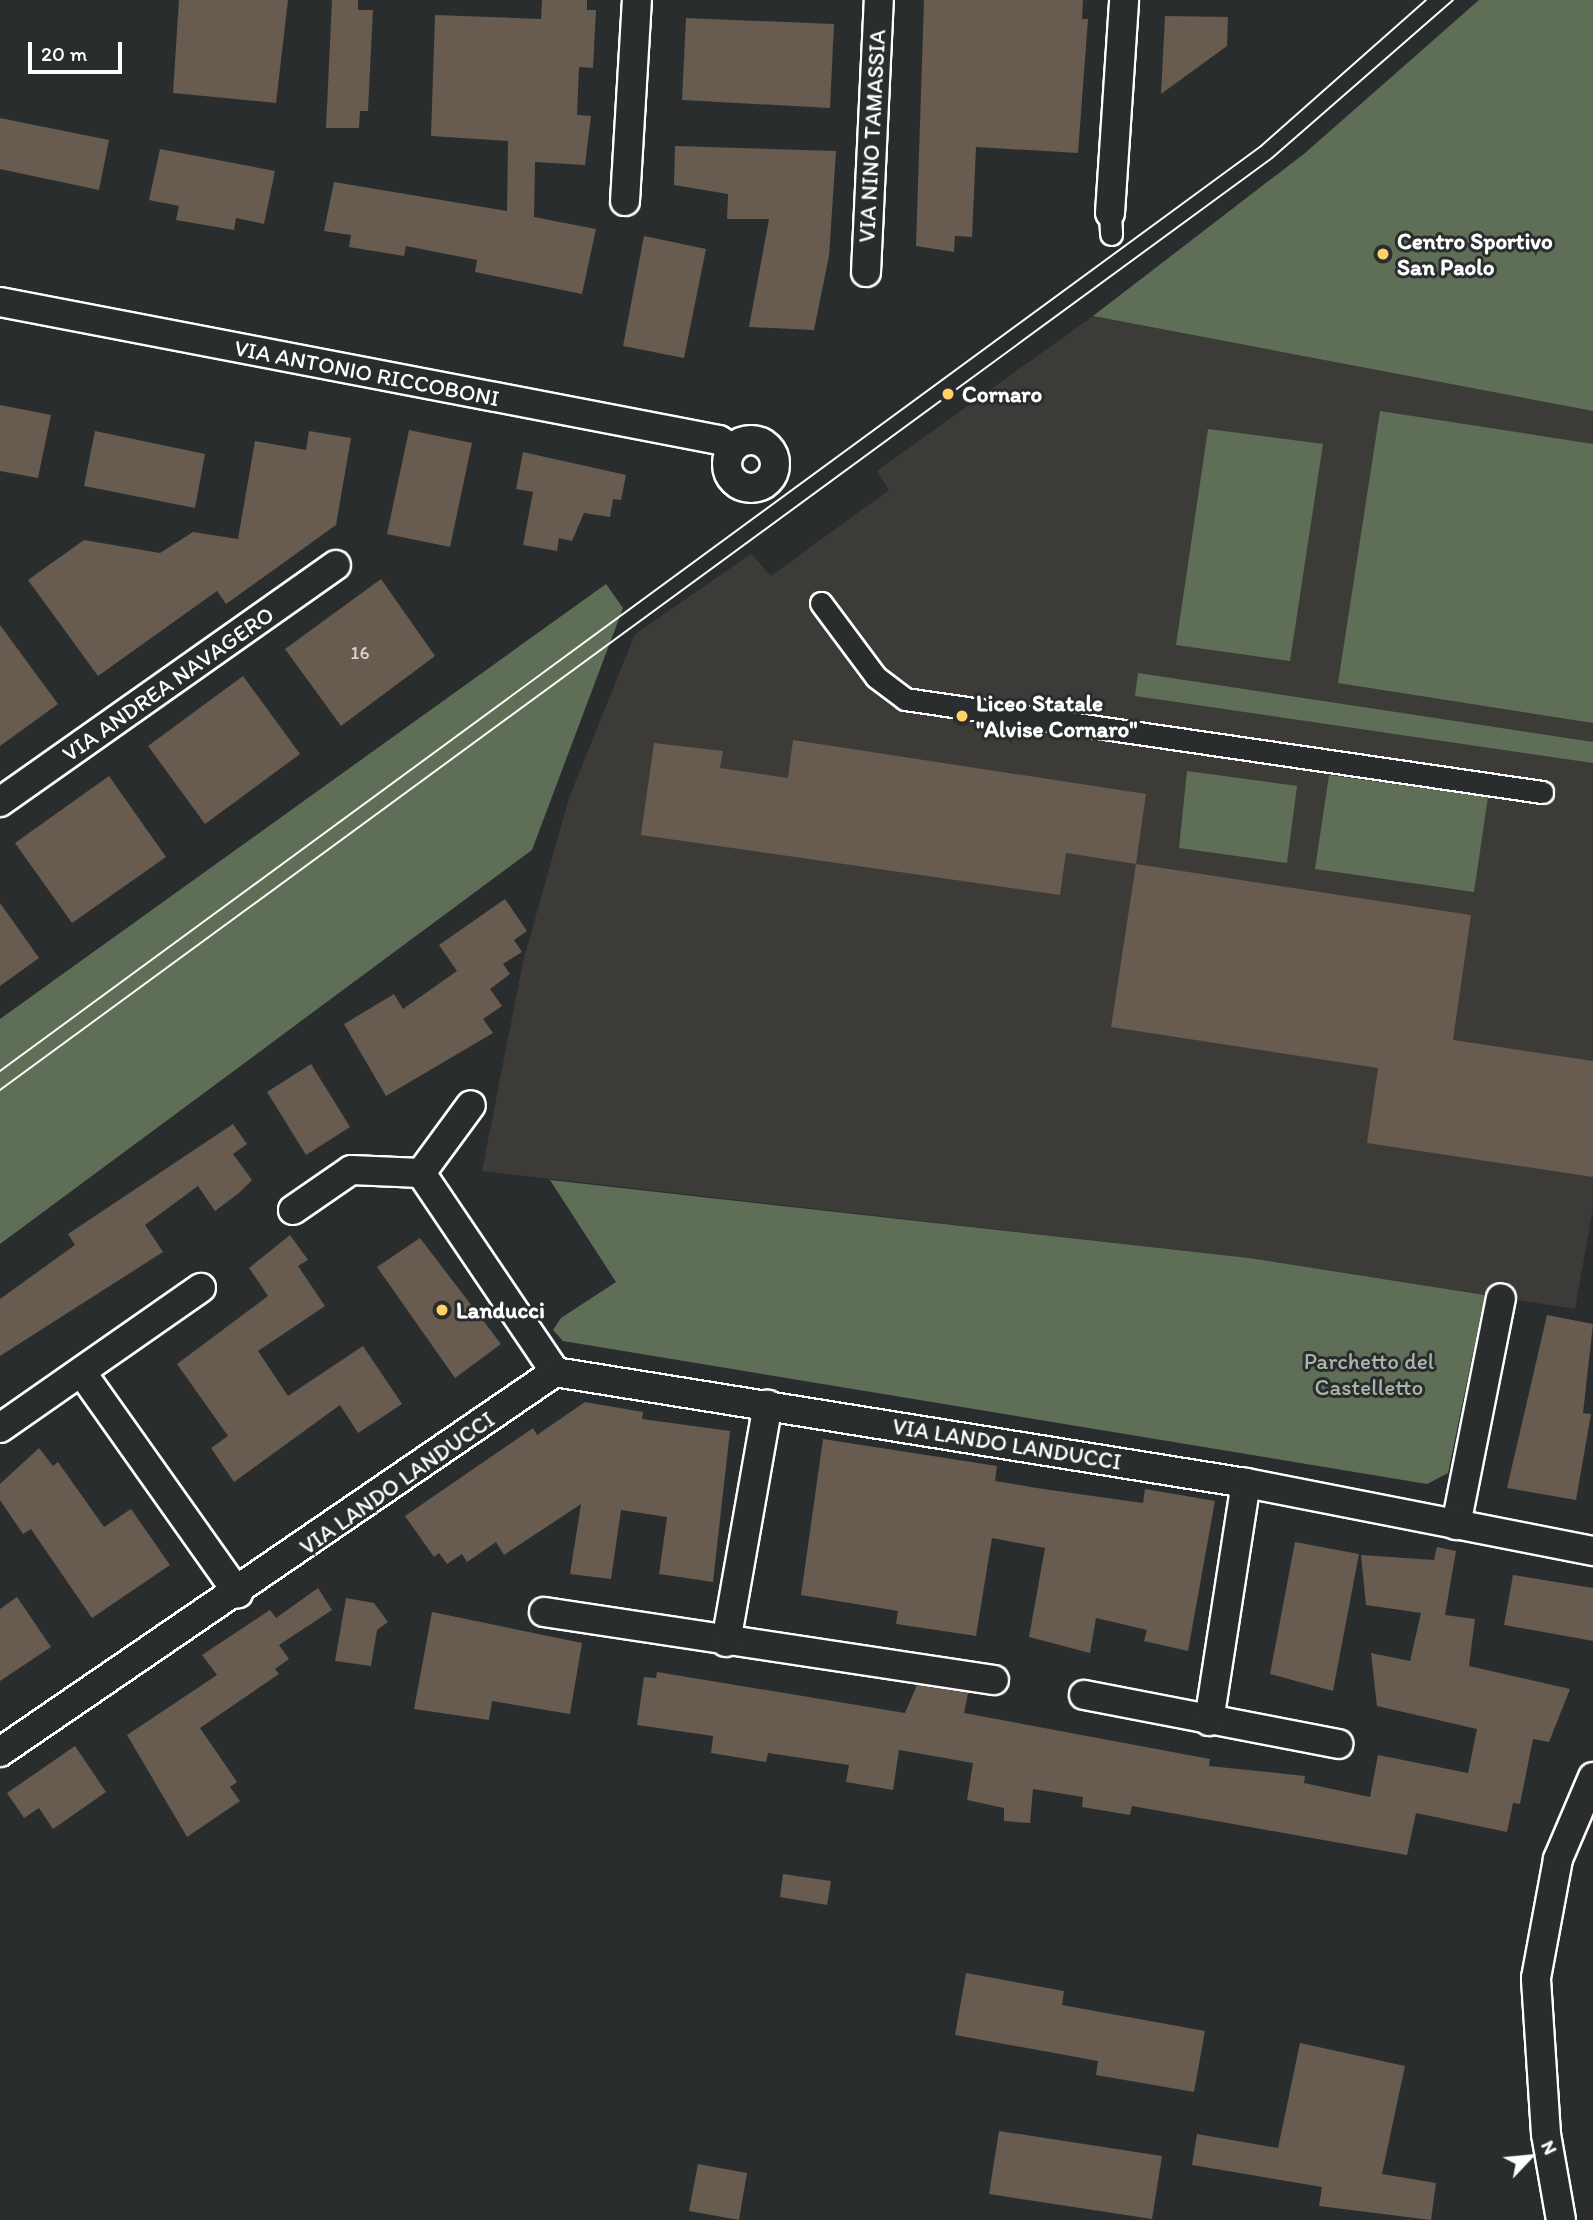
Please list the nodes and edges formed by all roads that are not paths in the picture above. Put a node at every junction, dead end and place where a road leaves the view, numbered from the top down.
1 (637, 0) edge
2 (879, 0) edge
3 (1124, 0) edge
4 (625, 201) dead end
5 (1111, 223) dead end
6 (866, 272) dead end
7 (0, 302) edge
8 (732, 448) dead end
9 (336, 565) dead end
10 (821, 603) dead end
11 (1542, 792) dead end
12 (0, 802) edge
13 (471, 1105) dead end
14 (421, 1173) junction
15 (293, 1210) dead end
16 (201, 1288) dead end
17 (1501, 1297) dead end
18 (82, 1373) junction
19 (555, 1373) junction
20 (768, 1405) junction
21 (0, 1428) edge
22 (1246, 1483) junction
23 (1456, 1525) junction
24 (1593, 1551) edge
25 (239, 1593) junction
26 (544, 1612) dead end
27 (726, 1642) junction
28 (994, 1680) dead end
29 (1084, 1695) dead end
30 (1209, 1721) junction
31 (1338, 1744) dead end
32 (0, 1752) edge
33 (1593, 1777) edge
34 (1561, 2220) edge

1 - 4 street
2 - 6 street, VIA NINO TAMASSIA
3 - 5 street
7 - 8 street, VIA ANTONIO RICCOBONI
9 - 12 street, VIA ANDREA NAVAGERO
10 - 11 street
13 - 14 street
14 - 15 street
14 - 19 street
16 - 18 street
17 - 23 street
18 - 21 street
18 - 25 street
19 - 20 street, VIA LANDO LANDUCCI
19 - 25 street, VIA LANDO LANDUCCI
20 - 22 street, VIA LANDO LANDUCCI
20 - 27 street
22 - 23 street, VIA LANDO LANDUCCI
22 - 30 street
23 - 24 street, VIA LANDO LANDUCCI
25 - 32 street, VIA LANDO LANDUCCI
26 - 27 street
27 - 28 street
29 - 30 street
30 - 31 street
33 - 34 street

